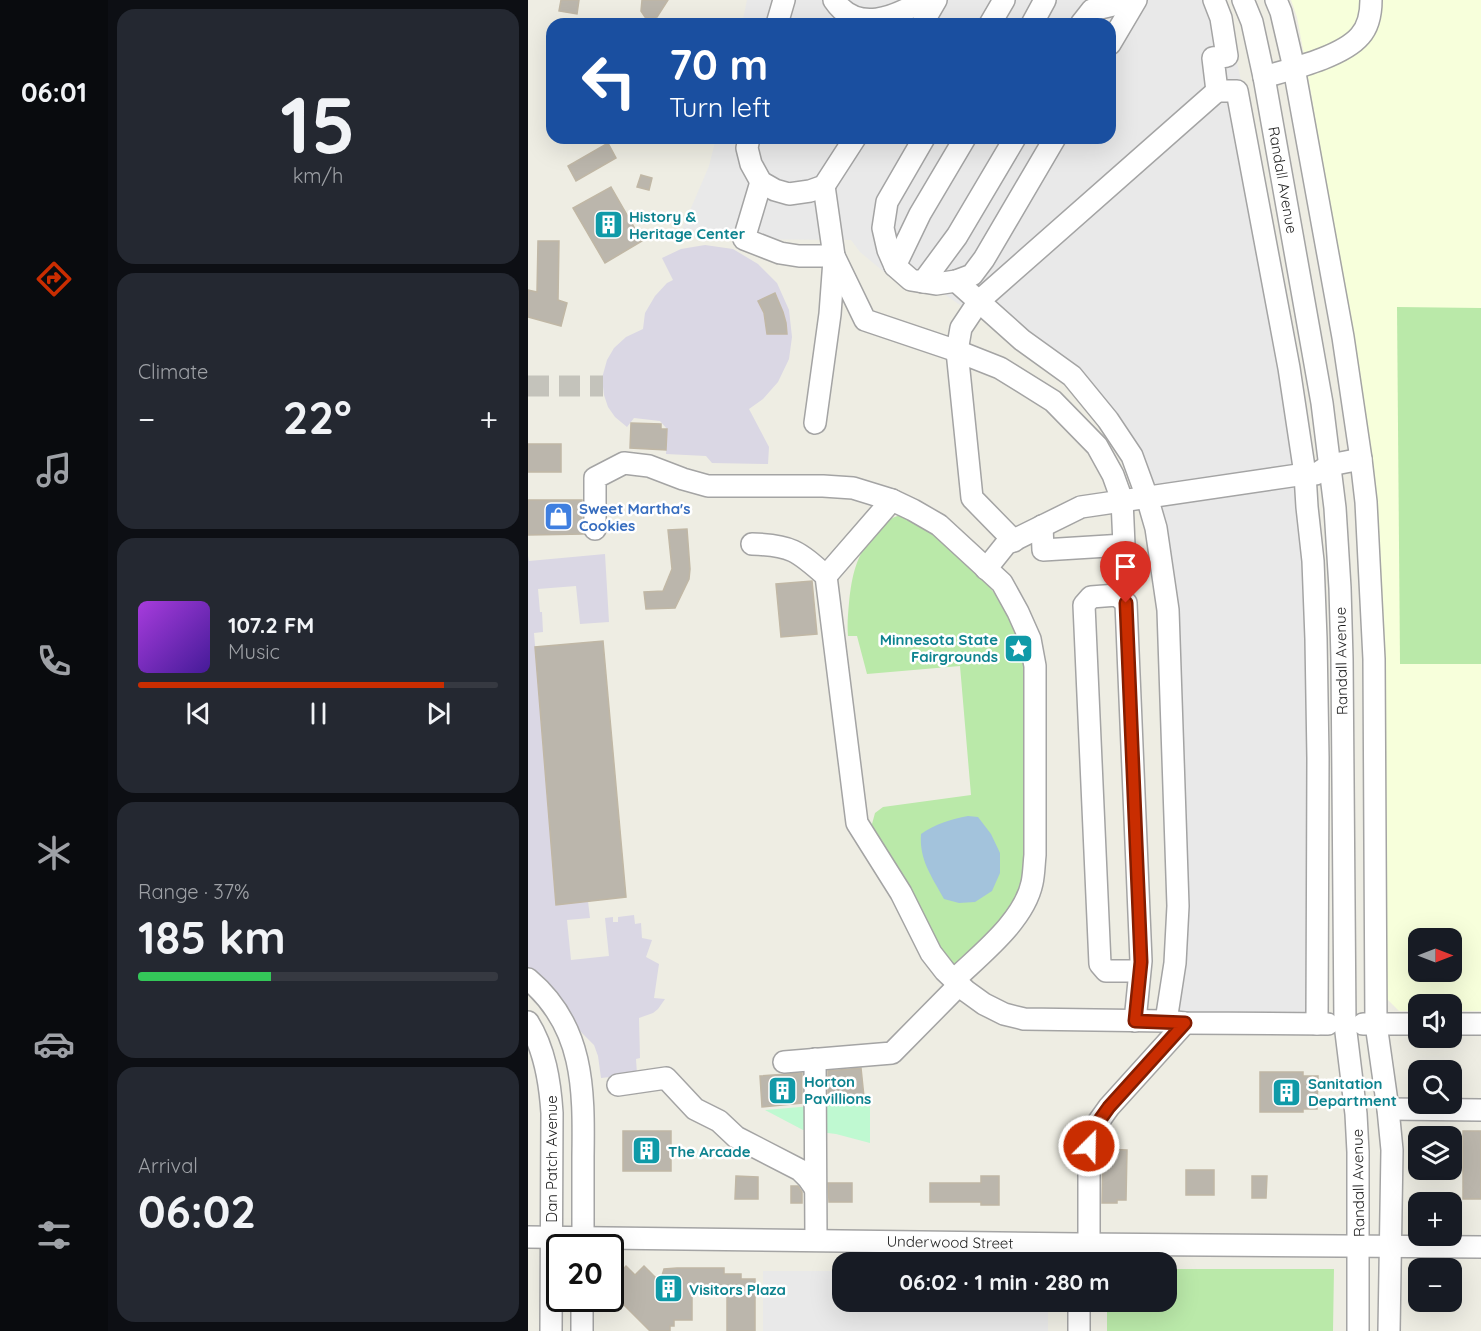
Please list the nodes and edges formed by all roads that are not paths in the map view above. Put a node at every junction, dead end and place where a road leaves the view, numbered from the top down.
1 (784, 0) edge
2 (834, 0) edge
3 (924, 0) edge
4 (936, 0) edge
5 (1004, 0) edge
6 (1045, 0) edge
7 (1135, 0) edge
8 (1214, 0) edge
9 (1243, 0) edge
10 (1276, 0) edge
11 (1371, 0) edge
12 (779, 18) edge
13 (859, 18) edge
14 (883, 18) edge
15 (926, 18) edge
16 (994, 18) edge
17 (1035, 18) edge
18 (1086, 18) edge
19 (1116, 33) edge
20 (1258, 50) junction
21 (1227, 56) junction
22 (1294, 68) junction
23 (1265, 80) junction
24 (1227, 91) junction
25 (748, 144) edge
26 (851, 144) edge
27 (921, 144) edge
28 (961, 144) edge
29 (1011, 144) edge
30 (1051, 144) edge
31 (761, 182) junction
32 (824, 186) junction
33 (834, 256) junction
34 (895, 266) junction
35 (956, 281) junction
36 (923, 282) junction
37 (979, 301) junction
38 (957, 351) junction
39 (815, 423) dead end
40 (1361, 459) junction
41 (1330, 465) junction
42 (1305, 474) junction
43 (1147, 497) junction
44 (892, 500) junction
45 (1122, 500) junction
46 (1042, 526) junction
47 (595, 529) dead end
48 (1014, 541) junction
49 (752, 544) dead end
50 (986, 569) junction
51 (826, 576) junction
52 (1140, 971) junction
53 (528, 979) edge
54 (957, 982) junction
55 (1135, 1021) junction
56 (1176, 1022) junction
57 (1317, 1024) junction
58 (1345, 1024) junction
59 (1376, 1024) junction
60 (1408, 1024) edge
61 (1462, 1024) edge
62 (1481, 1024) edge
63 (533, 1031) edge
64 (570, 1035) junction
65 (815, 1059) junction
66 (784, 1062) dead end
67 (618, 1085) dead end
68 (1388, 1109) junction
69 (1481, 1110) edge
70 (815, 1188) junction
71 (551, 1234) edge
72 (583, 1234) edge
73 (528, 1237) edge
74 (546, 1237) edge
75 (816, 1240) junction
76 (624, 1242) edge
77 (1359, 1245) junction
78 (1391, 1246) junction
79 (1481, 1247) edge
80 (1082, 1250) edge
81 (551, 1312) edge
82 (582, 1312) edge
83 (1079, 1312) edge
84 (551, 1331) edge
85 (582, 1331) edge
86 (1079, 1331) edge
87 (1358, 1331) edge
88 (1389, 1331) edge

1 - 12 street
2 - 13 street
3 - 14 street
4 - 15 street
5 - 16 street
6 - 17 street
7 - 18 street
7 - 19 street
8 - 21 street
9 - 20 street, Randall Avenue
10 - 22 street, Randall Avenue
11 - 22 street
20 - 21 street
20 - 23 street, Randall Avenue
21 - 24 street
22 - 23 street
22 - 40 street, Randall Avenue
23 - 24 street
23 - 41 street, Randall Avenue
24 - 37 street
24 - 42 street
25 - 31 street
26 - 32 street
27 - 34 street
28 - 34 street
29 - 36 street
30 - 35 street
31 - 32 street
31 - 33 street
32 - 33 street
33 - 38 street
33 - 39 street
34 - 36 street
35 - 36 street
35 - 37 street
37 - 38 street
37 - 43 street
38 - 45 street
38 - 48 street
40 - 41 street
40 - 59 street, Randall Avenue
41 - 42 street
41 - 58 street, Randall Avenue
42 - 43 street
42 - 57 street
43 - 45 street
43 - 56 street
44 - 47 street
44 - 50 street
44 - 51 street
45 - 46 street
45 - 46 street
46 - 48 street
48 - 50 street
49 - 51 street
50 - 54 street
51 - 54 street
52 - 52 street
52 - 55 street
53 - 64 street
54 - 55 street
54 - 65 street
55 - 56 street
56 - 57 street
56 - 80 street
57 - 58 street
58 - 59 street
58 - 77 street, Randall Avenue
59 - 60 street
59 - 68 street, Randall Avenue
61 - 62 street
63 - 64 street
63 - 71 street, Dan Patch Avenue
64 - 72 street
65 - 66 street
65 - 70 street
67 - 70 street
68 - 69 street
68 - 78 street, Randall Avenue
70 - 75 street
73 - 74 street, Underwood Street
75 - 76 street, Underwood Street
75 - 80 street, Underwood Street
77 - 78 street, Underwood Street
77 - 80 street, Underwood Street
77 - 87 street, Randall Avenue
78 - 79 street, Underwood Street
78 - 88 street, Randall Avenue
81 - 84 street, Dan Patch Avenue
82 - 85 street
83 - 86 street

